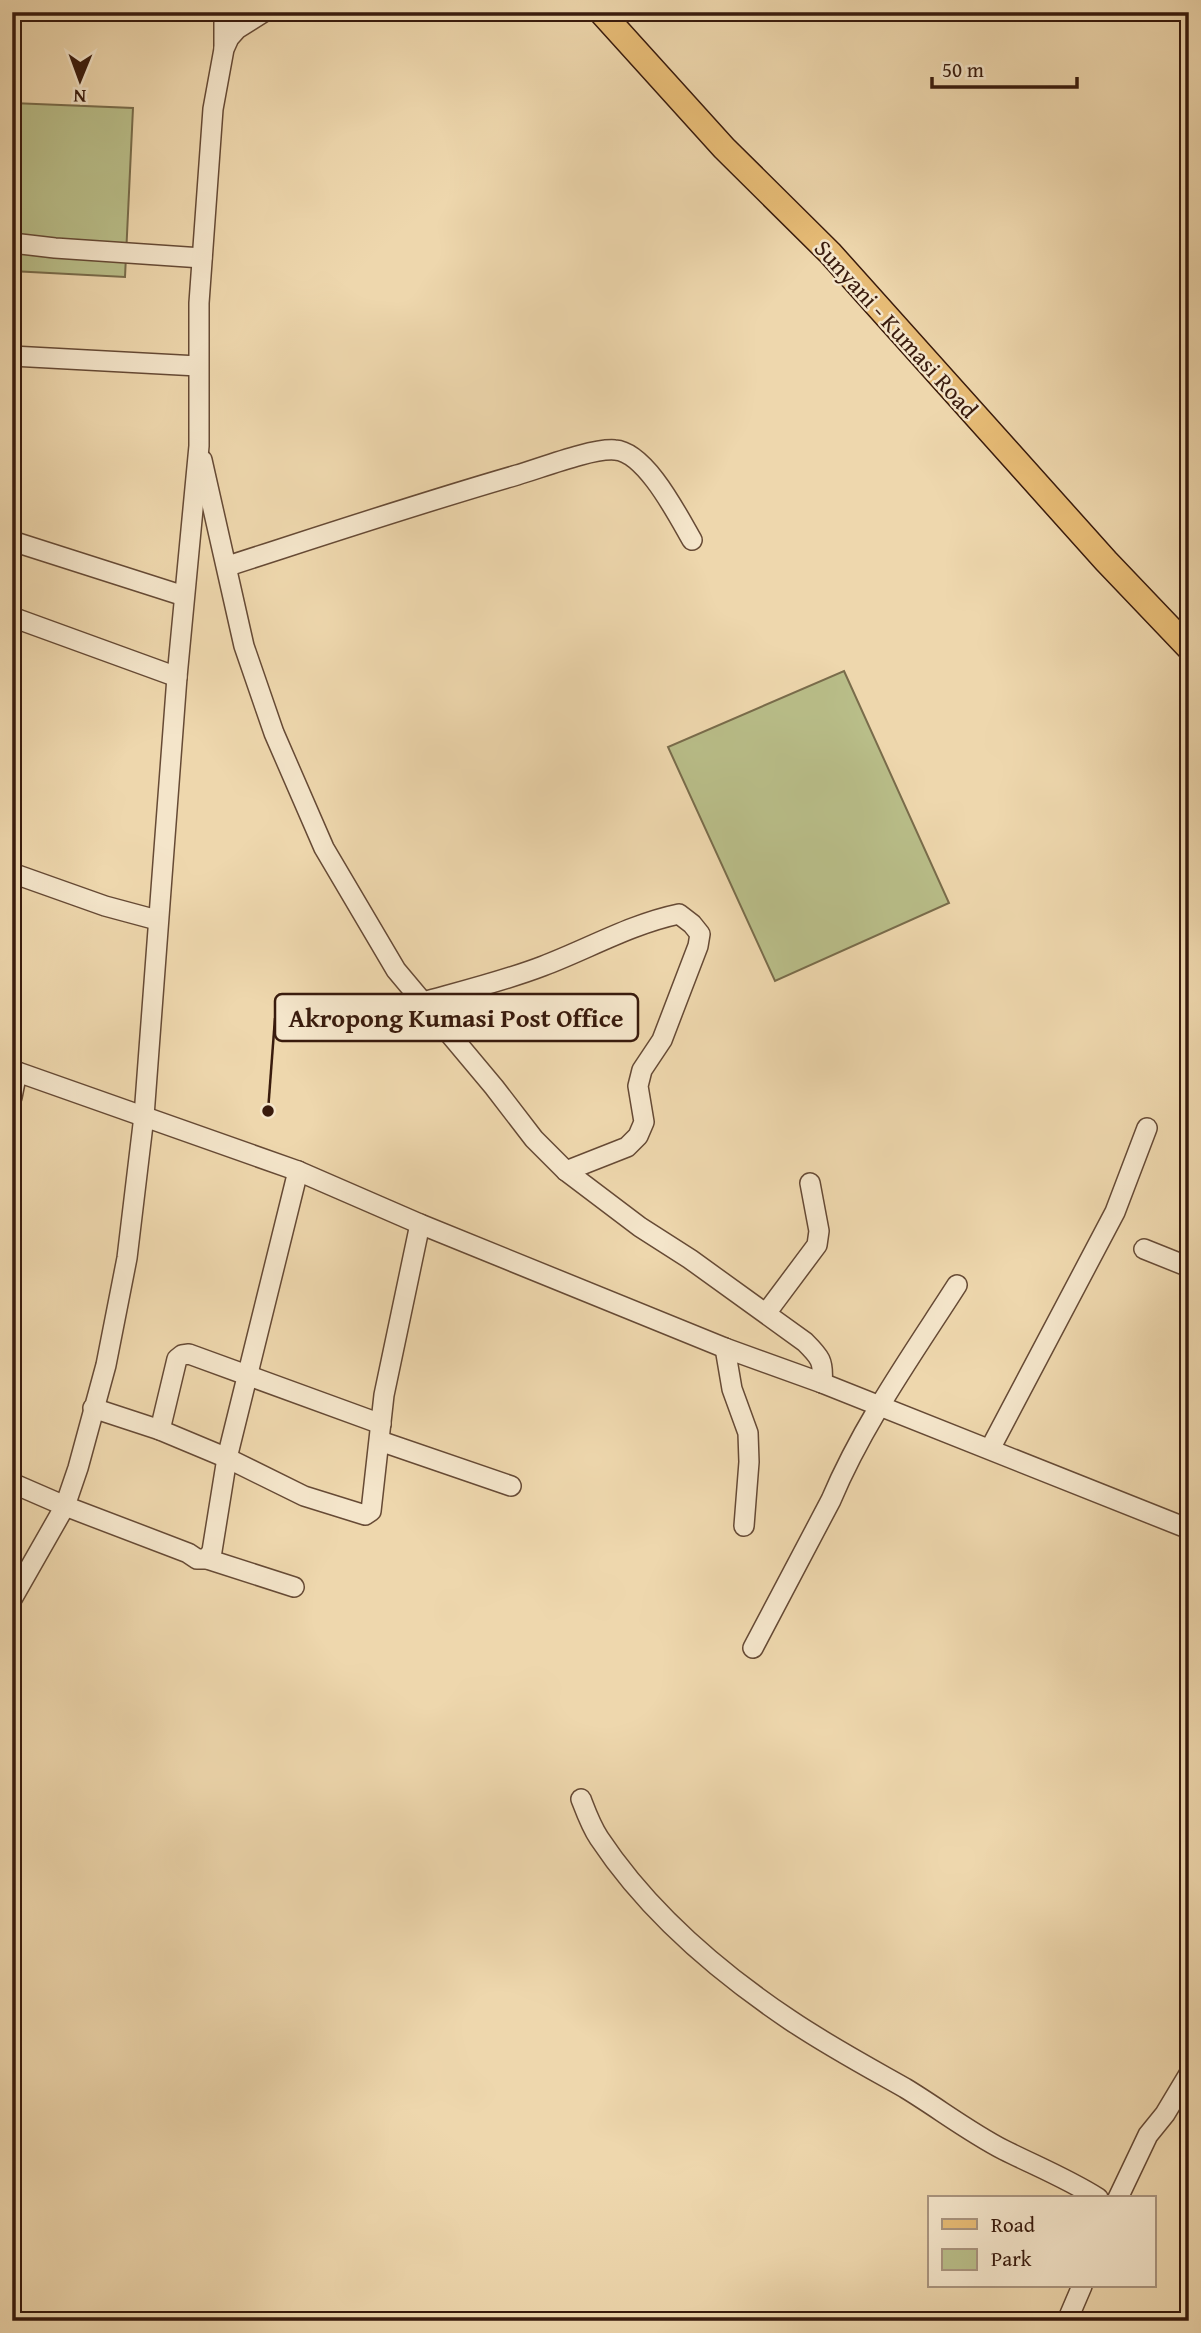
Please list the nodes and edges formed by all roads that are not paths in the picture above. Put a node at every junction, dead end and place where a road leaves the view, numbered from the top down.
1 (224, 12) edge
2 (264, 12) edge
3 (601, 12) edge
4 (224, 49) junction
5 (12, 243) edge
6 (202, 258) junction
7 (12, 356) edge
8 (198, 366) junction
9 (199, 446) junction
10 (692, 540) dead end
11 (12, 541) edge
12 (228, 566) junction
13 (184, 596) junction
14 (12, 617) edge
15 (1189, 648) edge
16 (177, 677) junction
17 (12, 873) edge
18 (157, 920) junction
19 (423, 1002) junction
20 (15, 1071) edge
21 (12, 1097) edge
22 (144, 1116) junction
23 (1147, 1128) dead end
24 (298, 1171) junction
25 (566, 1171) junction
26 (810, 1183) dead end
27 (420, 1224) junction
28 (1144, 1248) dead end
29 (1189, 1267) edge
30 (957, 1285) dead end
31 (767, 1312) junction
32 (725, 1348) junction
33 (247, 1375) junction
34 (822, 1383) junction
35 (880, 1406) junction
36 (93, 1408) junction
37 (160, 1430) junction
38 (381, 1433) junction
39 (990, 1450) junction
40 (227, 1458) junction
41 (12, 1483) edge
42 (511, 1486) dead end
43 (65, 1506) junction
44 (744, 1527) dead end
45 (1189, 1528) edge
46 (207, 1559) junction
47 (294, 1587) dead end
48 (12, 1599) edge
49 (753, 1648) dead end
50 (580, 1799) dead end
51 (1189, 2074) edge
52 (1095, 2196) edge
53 (1119, 2196) edge
54 (1081, 2288) edge
55 (1067, 2321) edge

1 - 4 street
2 - 4 street
3 - 15 main road, Sunyani - Kumasi Road
4 - 6 street
5 - 6 street
6 - 8 street
7 - 8 street
8 - 9 street
9 - 12 street
9 - 13 street
10 - 12 street
11 - 13 street
12 - 19 street
13 - 16 street
14 - 16 street
16 - 18 street
17 - 18 street
18 - 22 street
19 - 25 street
19 - 25 street
20 - 21 street
20 - 22 street
22 - 24 street
22 - 36 street
23 - 39 street
24 - 27 street
24 - 33 street
25 - 31 street
26 - 31 street
27 - 32 street
27 - 38 street
28 - 29 street
30 - 35 street
31 - 34 street
32 - 34 street
32 - 44 street
33 - 37 street
33 - 38 street
33 - 40 street
34 - 35 street
35 - 39 street
35 - 49 street
36 - 37 street
36 - 43 street
37 - 40 street
38 - 40 street
38 - 42 street
39 - 45 street
40 - 46 street
41 - 43 street
43 - 46 street
43 - 48 street
46 - 47 street
50 - 52 street
51 - 53 street
54 - 55 street

